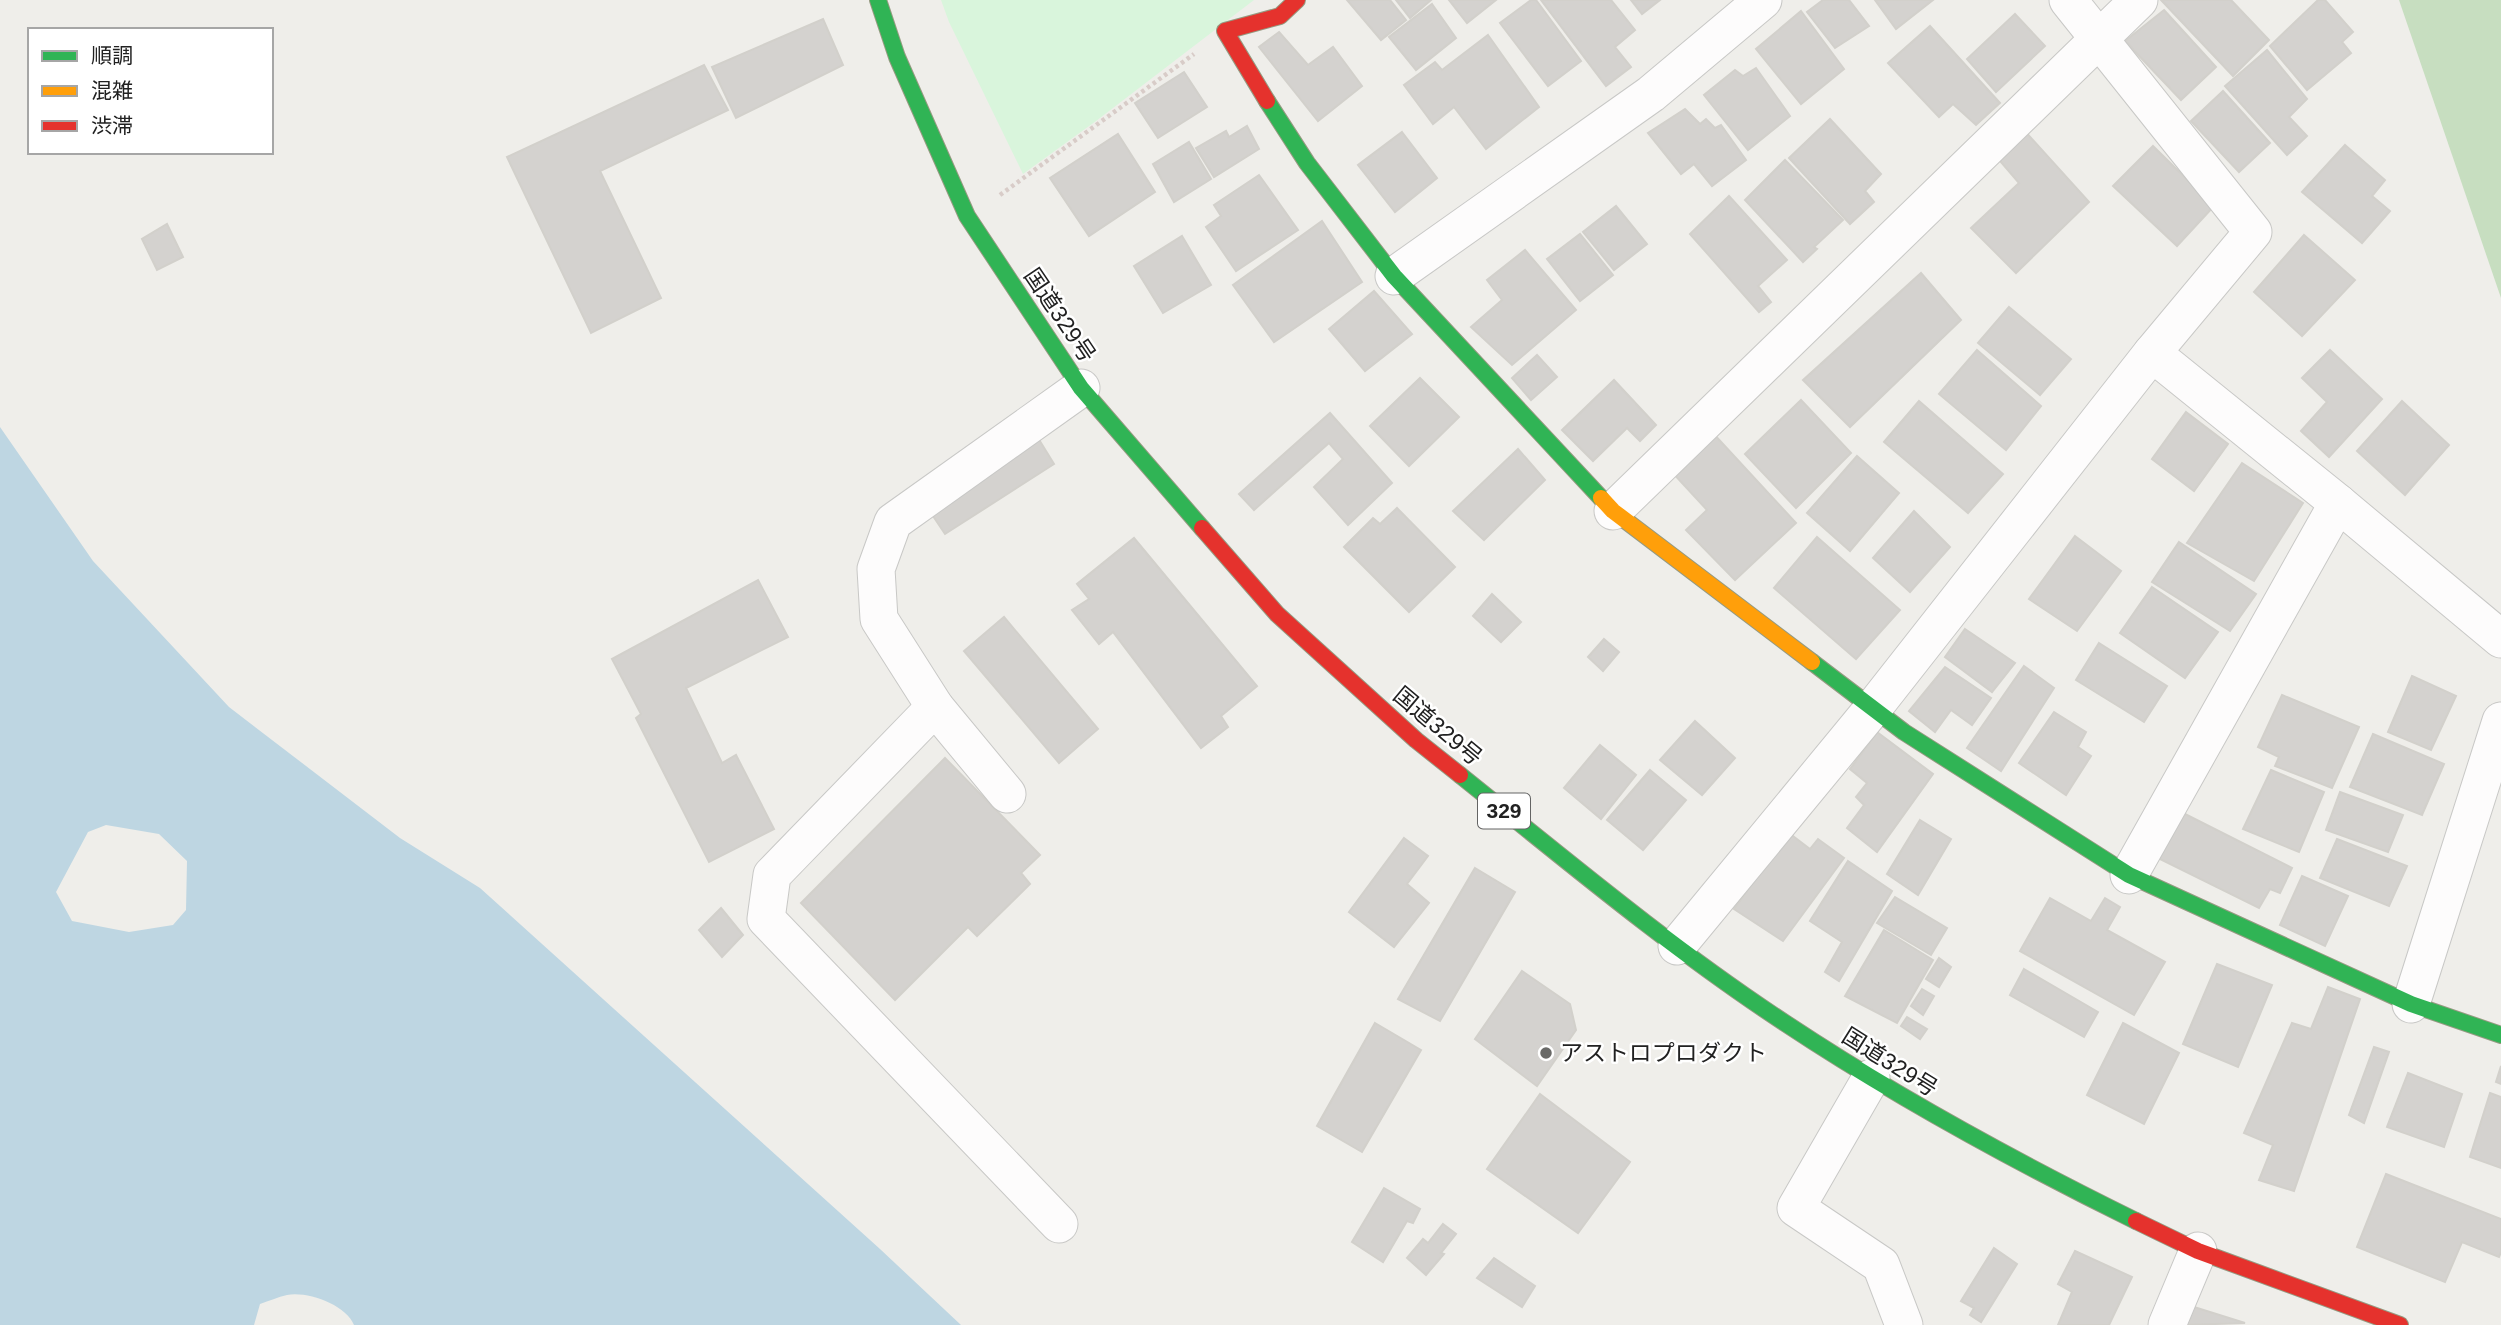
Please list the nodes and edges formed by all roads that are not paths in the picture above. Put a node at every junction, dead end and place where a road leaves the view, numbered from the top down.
1 (878, 0) edge
2 (1297, 0) edge
3 (1763, 0) edge
4 (2068, 0) edge
5 (2139, 0) edge
6 (2099, 37) junction
7 (1394, 276) junction
8 (2152, 353) junction
9 (1081, 388) junction
10 (2338, 503) junction
11 (1613, 511) junction
12 (2501, 639) edge
13 (935, 707) junction
14 (1874, 708) junction
15 (2501, 721) edge
16 (1007, 794) dead end
17 (2129, 875) junction
18 (1677, 946) junction
19 (2411, 1004) junction
20 (2501, 1035) edge
21 (1871, 1078) junction
22 (1059, 1224) dead end
23 (2198, 1251) junction
24 (1905, 1325) edge
25 (2167, 1325) edge
26 (2400, 1325) edge

1 - 9 main road, 国道329号 / 329
2 - 7 main road
3 - 7 street
4 - 6 street
5 - 6 street
6 - 8 street
6 - 11 street
7 - 11 main road
8 - 10 street
8 - 14 street
9 - 13 street
9 - 18 main road, 国道329号 / 329
10 - 12 street
10 - 17 street
11 - 14 main road
13 - 16 street
13 - 22 street
14 - 17 main road
14 - 18 street
15 - 19 street
17 - 19 main road
18 - 21 main road, 国道329号 / 329
19 - 20 main road
21 - 23 main road, 国道329号 / 329
21 - 24 street
23 - 25 street
23 - 26 main road, 国道329号 / 329

